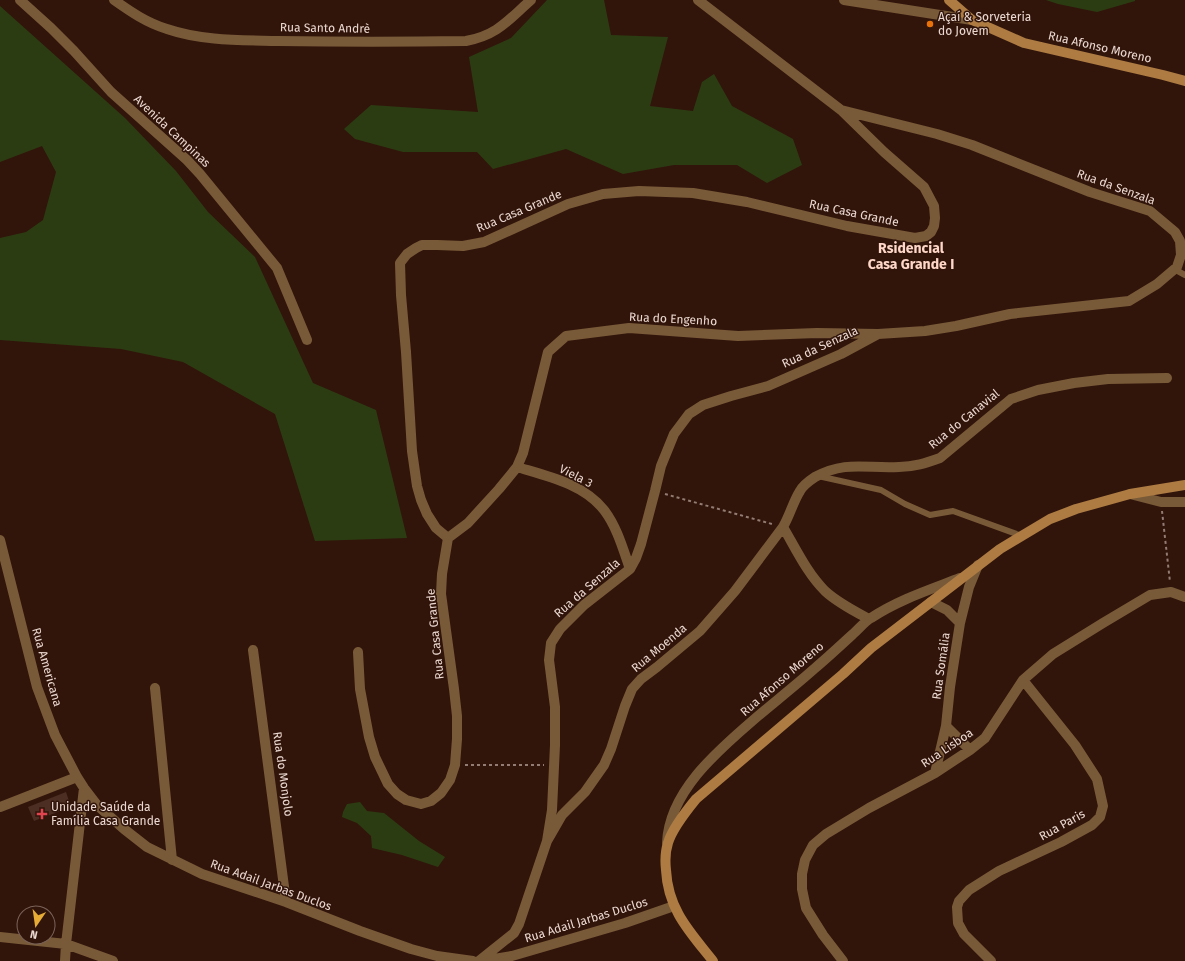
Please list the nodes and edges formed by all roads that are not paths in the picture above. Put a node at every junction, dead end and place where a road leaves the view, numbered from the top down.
1 (20, 0) edge
2 (114, 0) edge
3 (531, 0) edge
4 (698, 0) edge
5 (844, 0) edge
6 (949, 0) edge
7 (972, 20) junction
8 (1185, 81) edge
9 (841, 110) junction
10 (1183, 253) edge
11 (1174, 269) junction
12 (1185, 275) edge
13 (878, 334) junction
14 (307, 340) dead end
15 (1167, 378) dead end
16 (517, 467) junction
17 (818, 476) junction
18 (1185, 485) edge
19 (1130, 494) junction
20 (1185, 502) edge
21 (783, 527) junction
22 (1022, 536) junction
23 (448, 538) junction
24 (0, 540) edge
25 (978, 565) junction
26 (630, 569) junction
27 (963, 577) junction
28 (1185, 597) edge
29 (931, 602) junction
30 (869, 619) junction
31 (960, 623) junction
32 (253, 650) dead end
33 (358, 652) dead end
34 (1022, 680) junction
35 (155, 688) dead end
36 (946, 726) junction
37 (970, 750) junction
38 (936, 773) junction
39 (77, 777) junction
40 (84, 788) junction
41 (0, 807) edge
42 (547, 841) junction
43 (667, 848) junction
44 (172, 860) junction
45 (286, 902) junction
46 (674, 906) junction
47 (0, 937) edge
48 (66, 944) junction
49 (65, 961) edge
50 (113, 961) edge
51 (473, 961) edge
52 (479, 961) edge
53 (482, 961) edge
54 (714, 961) edge
55 (843, 961) edge
56 (991, 961) edge

1 - 14 street, Avenida Campinas
2 - 3 street, Rua Santo Andrè
4 - 9 street, Rua Casa Grande
5 - 7 street
6 - 7 main road, Rua Afonso Moreno
7 - 8 main road, Rua Afonso Moreno
9 - 10 street, Rua da Senzala
9 - 23 street, Rua Casa Grande
10 - 11 street, Rua da Senzala
11 - 12 lane
11 - 13 street, Rua da Senzala
13 - 16 street, Rua do Engenho
13 - 26 street, Rua da Senzala
15 - 17 street, Rua do Canavial
16 - 23 street, Rua do Engenho
16 - 26 street, Viela 3
17 - 21 street, Rua do Canavial
17 - 22 lane
18 - 19 main road, Rua Afonso Moreno
19 - 20 street, Rua Afonso Moreno
19 - 22 main road, Rua Afonso Moreno
21 - 30 street
21 - 42 street, Rua Moenda
22 - 25 main road, Rua Afonso Moreno
23 - 33 street, Rua Casa Grande
24 - 39 street, Rua Americana
25 - 27 main road, Rua Afonso Moreno
25 - 31 street, Rua Somália
26 - 42 street, Rua da Senzala
27 - 29 main road, Rua Afonso Moreno
27 - 30 street, Rua Afonso Moreno
28 - 34 street, Rua Lisboa
29 - 31 street
29 - 43 main road, Rua Afonso Moreno
30 - 43 street, Rua Afonso Moreno
31 - 36 street, Rua Somália
32 - 45 street, Rua do Monjolo
34 - 37 street, Rua Lisboa
34 - 56 street, Rua Paris
35 - 44 street
36 - 37 street
36 - 38 street, Rua Somália
37 - 38 street, Rua Lisboa
38 - 55 street, Rua Lisboa
39 - 40 street, Rua Americana
39 - 41 street
40 - 44 street, Rua Adail Jarbas Duclos
40 - 48 street
42 - 52 street, Rua da Senzala
43 - 46 main road, Rua Afonso Moreno
44 - 45 street, Rua Adail Jarbas Duclos
45 - 51 street, Rua Adail Jarbas Duclos
46 - 53 street, Rua Adail Jarbas Duclos
46 - 54 main road, Rua Afonso Moreno
47 - 48 street
48 - 49 street
48 - 50 street

